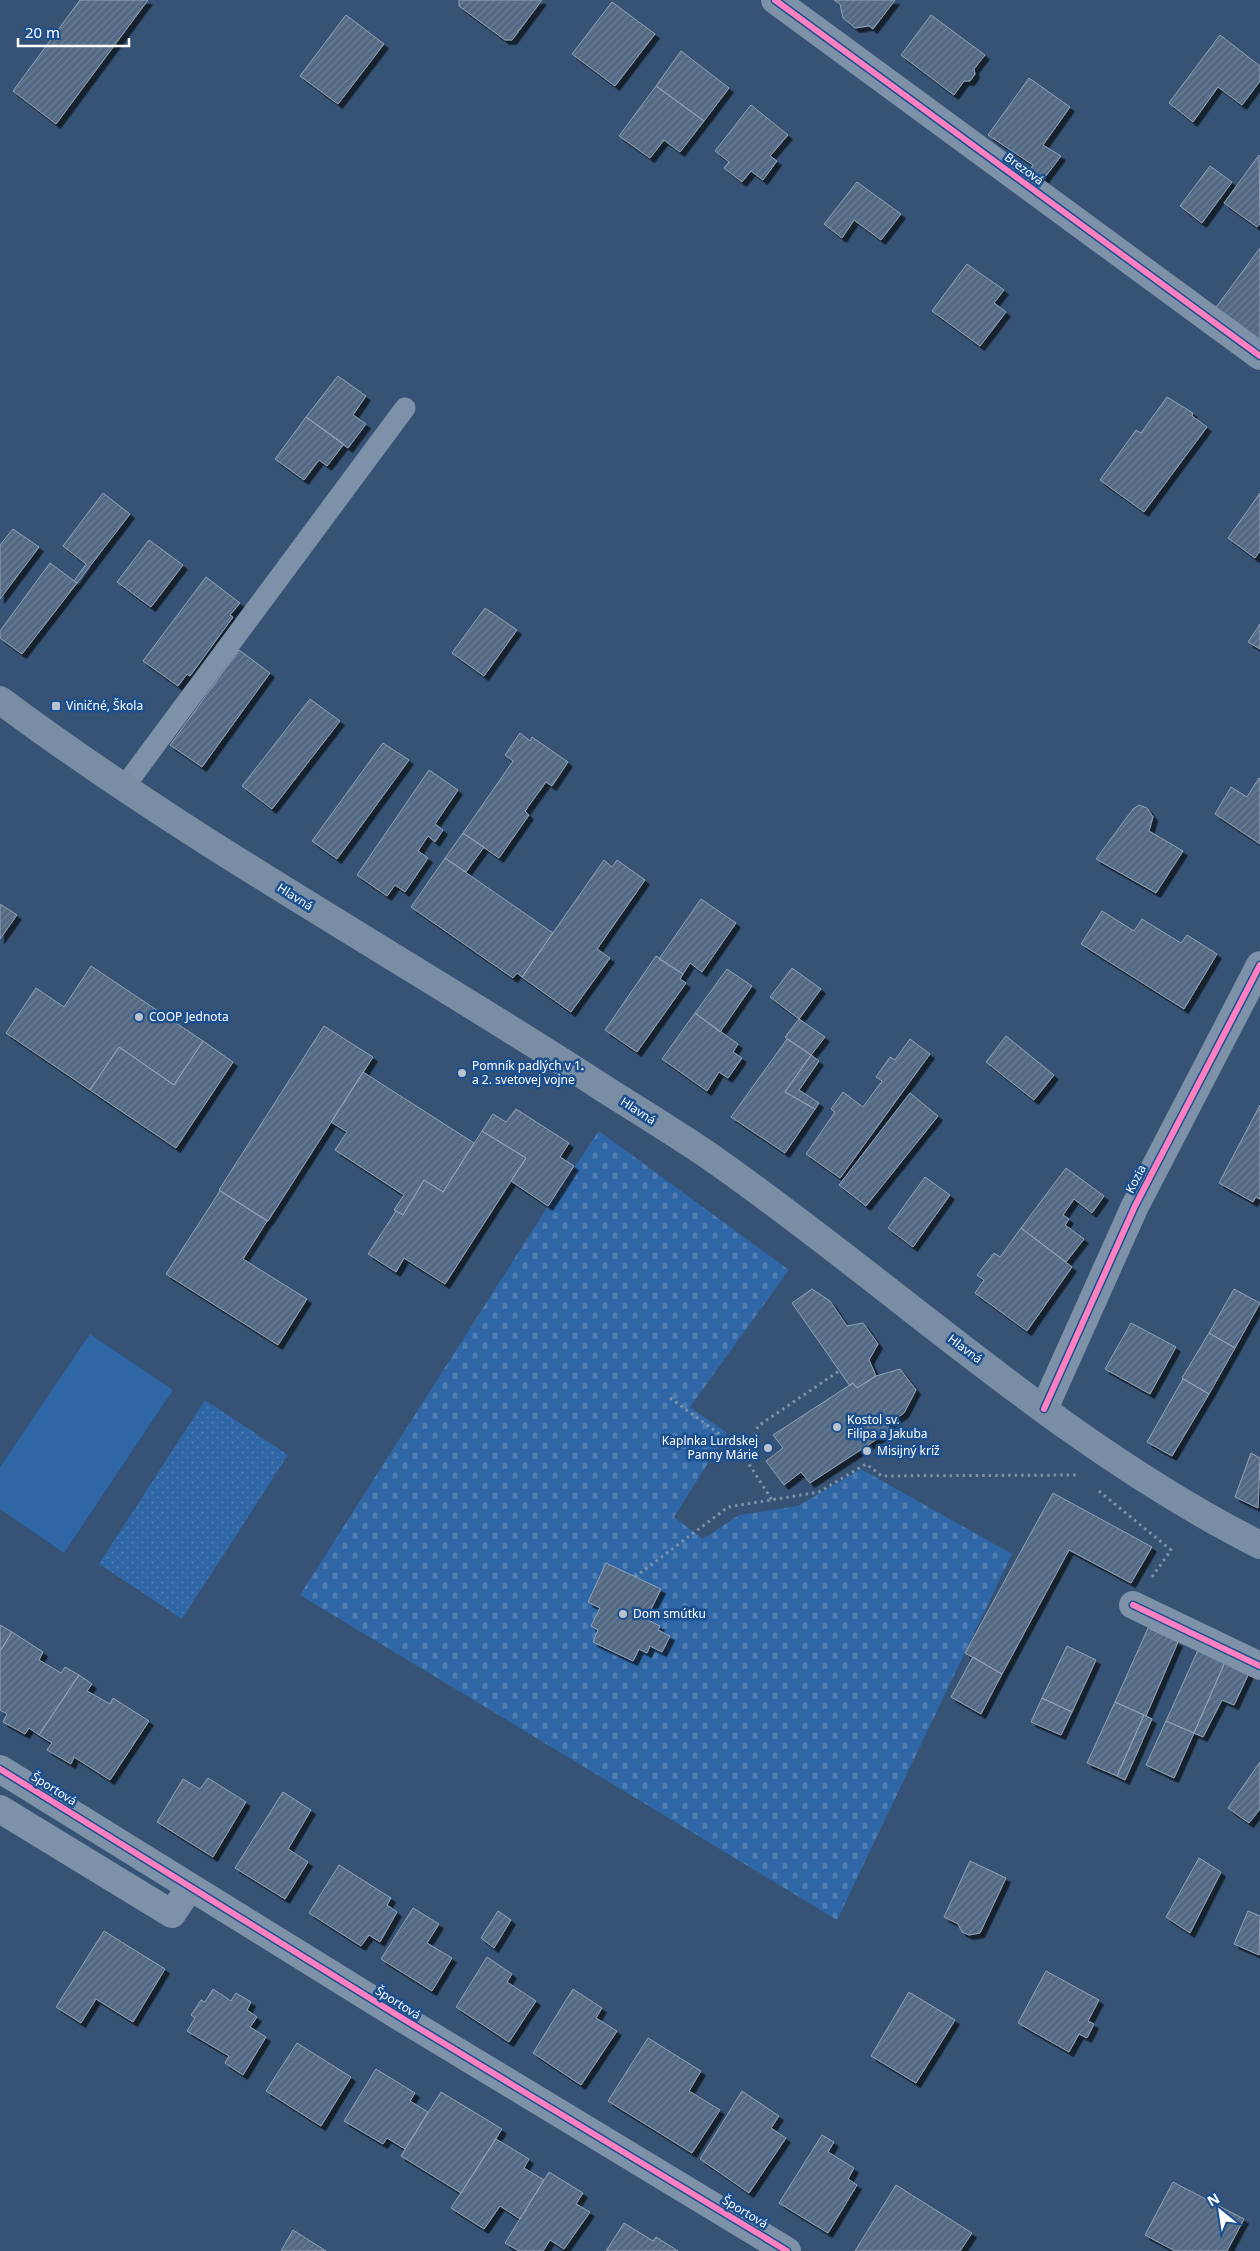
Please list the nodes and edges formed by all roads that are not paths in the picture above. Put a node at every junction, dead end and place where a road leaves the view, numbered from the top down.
1 (775, 0) edge
2 (1260, 356) edge
3 (405, 408) dead end
4 (0, 700) edge
5 (124, 787) junction
6 (1260, 965) edge
7 (1044, 1409) junction
8 (1260, 1545) edge
9 (1133, 1605) road end
10 (1260, 1666) edge
11 (0, 1769) edge
12 (0, 1809) edge
13 (190, 1886) junction
14 (787, 2251) edge

1 - 2 street, Brezová
3 - 5 lane
4 - 5 main road, Hlavná
5 - 7 main road, Hlavná
6 - 7 street, Kozia
7 - 8 main road, Hlavná
9 - 10 street
11 - 13 street, Športová
12 - 13 street
13 - 14 street, Športová

